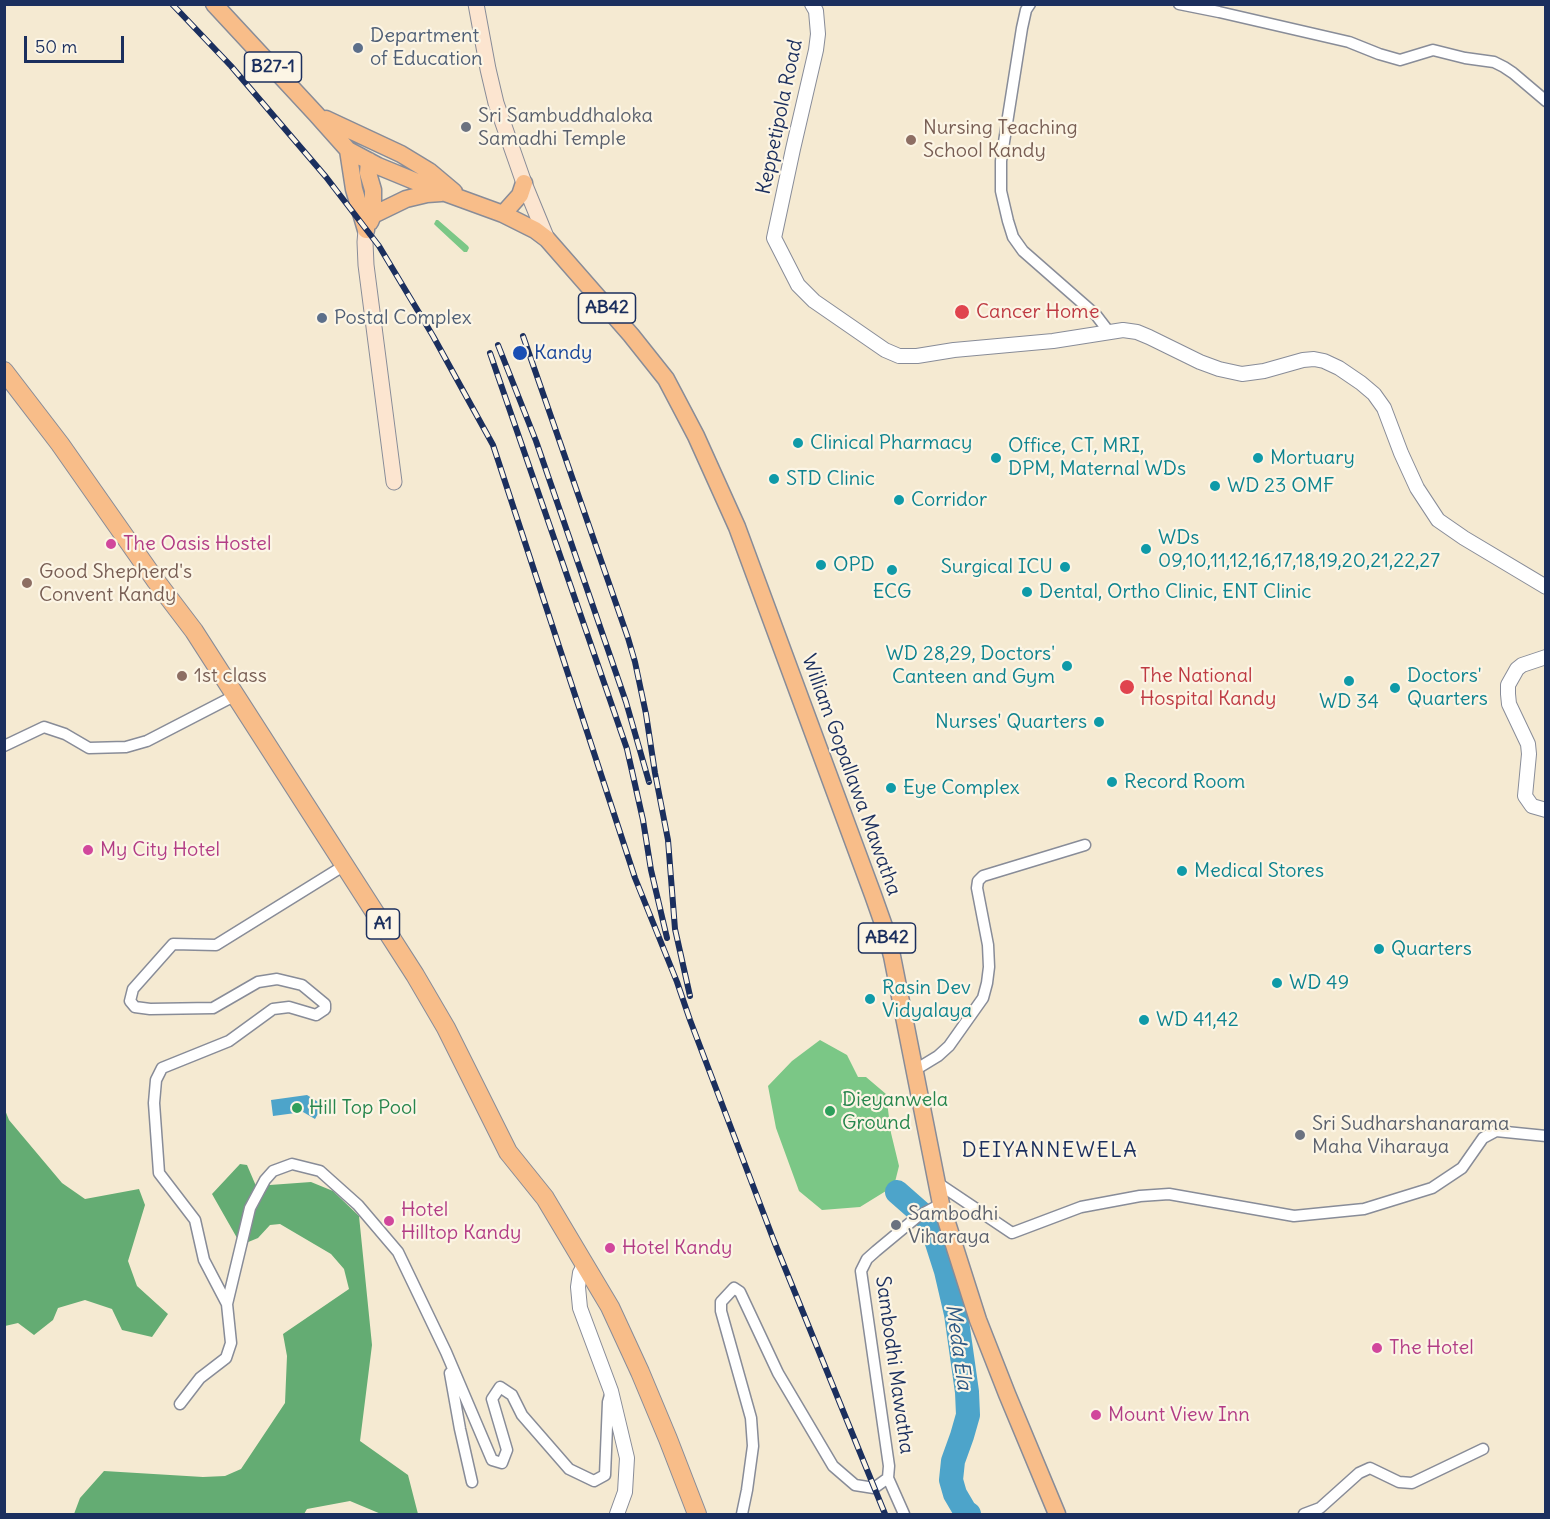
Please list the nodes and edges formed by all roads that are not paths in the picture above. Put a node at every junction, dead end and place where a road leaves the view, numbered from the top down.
1 (214, 4) edge
2 (476, 4) edge
3 (812, 4) edge
4 (1030, 4) edge
5 (1179, 4) edge
6 (1545, 101) edge
7 (316, 114) junction
8 (348, 150) junction
9 (369, 161) junction
10 (524, 183) junction
11 (445, 193) junction
12 (461, 199) junction
13 (504, 214) junction
14 (370, 223) junction
15 (547, 239) junction
16 (1109, 332) junction
17 (4, 371) edge
18 (394, 482) dead end
19 (1545, 587) edge
20 (1545, 657) edge
21 (236, 695) junction
22 (4, 746) edge
23 (1545, 810) edge
24 (1085, 845) dead end
25 (345, 865) junction
26 (915, 1070) junction
27 (1545, 1136) edge
28 (936, 1181) junction
29 (936, 1207) junction
30 (585, 1264) junction
31 (227, 1304) junction
32 (446, 1352) junction
33 (611, 1392) junction
34 (180, 1404) dead end
35 (1484, 1449) dead end
36 (888, 1478) junction
37 (472, 1482) dead end
38 (617, 1515) edge
39 (697, 1515) edge
40 (742, 1515) edge
41 (904, 1515) edge
42 (1057, 1515) edge
43 (1304, 1515) edge

1 - 7 main road, B27-1
2 - 10 main road
3 - 16 street, Keppetipola Road
4 - 16 street
5 - 6 street
7 - 8 main road, B27-1
7 - 12 main road
8 - 9 main road, William Gopallawa Mawatha / AB42
8 - 14 main road
9 - 11 main road, William Gopallawa Mawatha / AB42
9 - 14 main road
10 - 13 main road
10 - 15 main road
11 - 12 main road, William Gopallawa Mawatha / AB42
11 - 14 main road, William Gopallawa Mawatha / AB42
12 - 13 main road, William Gopallawa Mawatha / AB42
13 - 15 main road, William Gopallawa Mawatha / AB42
14 - 18 main road
15 - 26 main road, William Gopallawa Mawatha / AB42
16 - 19 street
17 - 21 highway, A1
20 - 23 street
21 - 22 street
21 - 25 highway, A1
24 - 26 street
25 - 30 highway, A1
25 - 31 street
26 - 28 main road, William Gopallawa Mawatha / AB42
27 - 28 street
28 - 29 main road, William Gopallawa Mawatha / AB42
29 - 36 street, Sambodhi Mawatha
29 - 42 main road, William Gopallawa Mawatha / AB42
30 - 33 street
30 - 39 highway, A1
31 - 32 street
31 - 34 street
32 - 33 street
32 - 37 street
33 - 38 street
35 - 43 street
36 - 40 street, Sambodhi Mawatha
36 - 41 street

